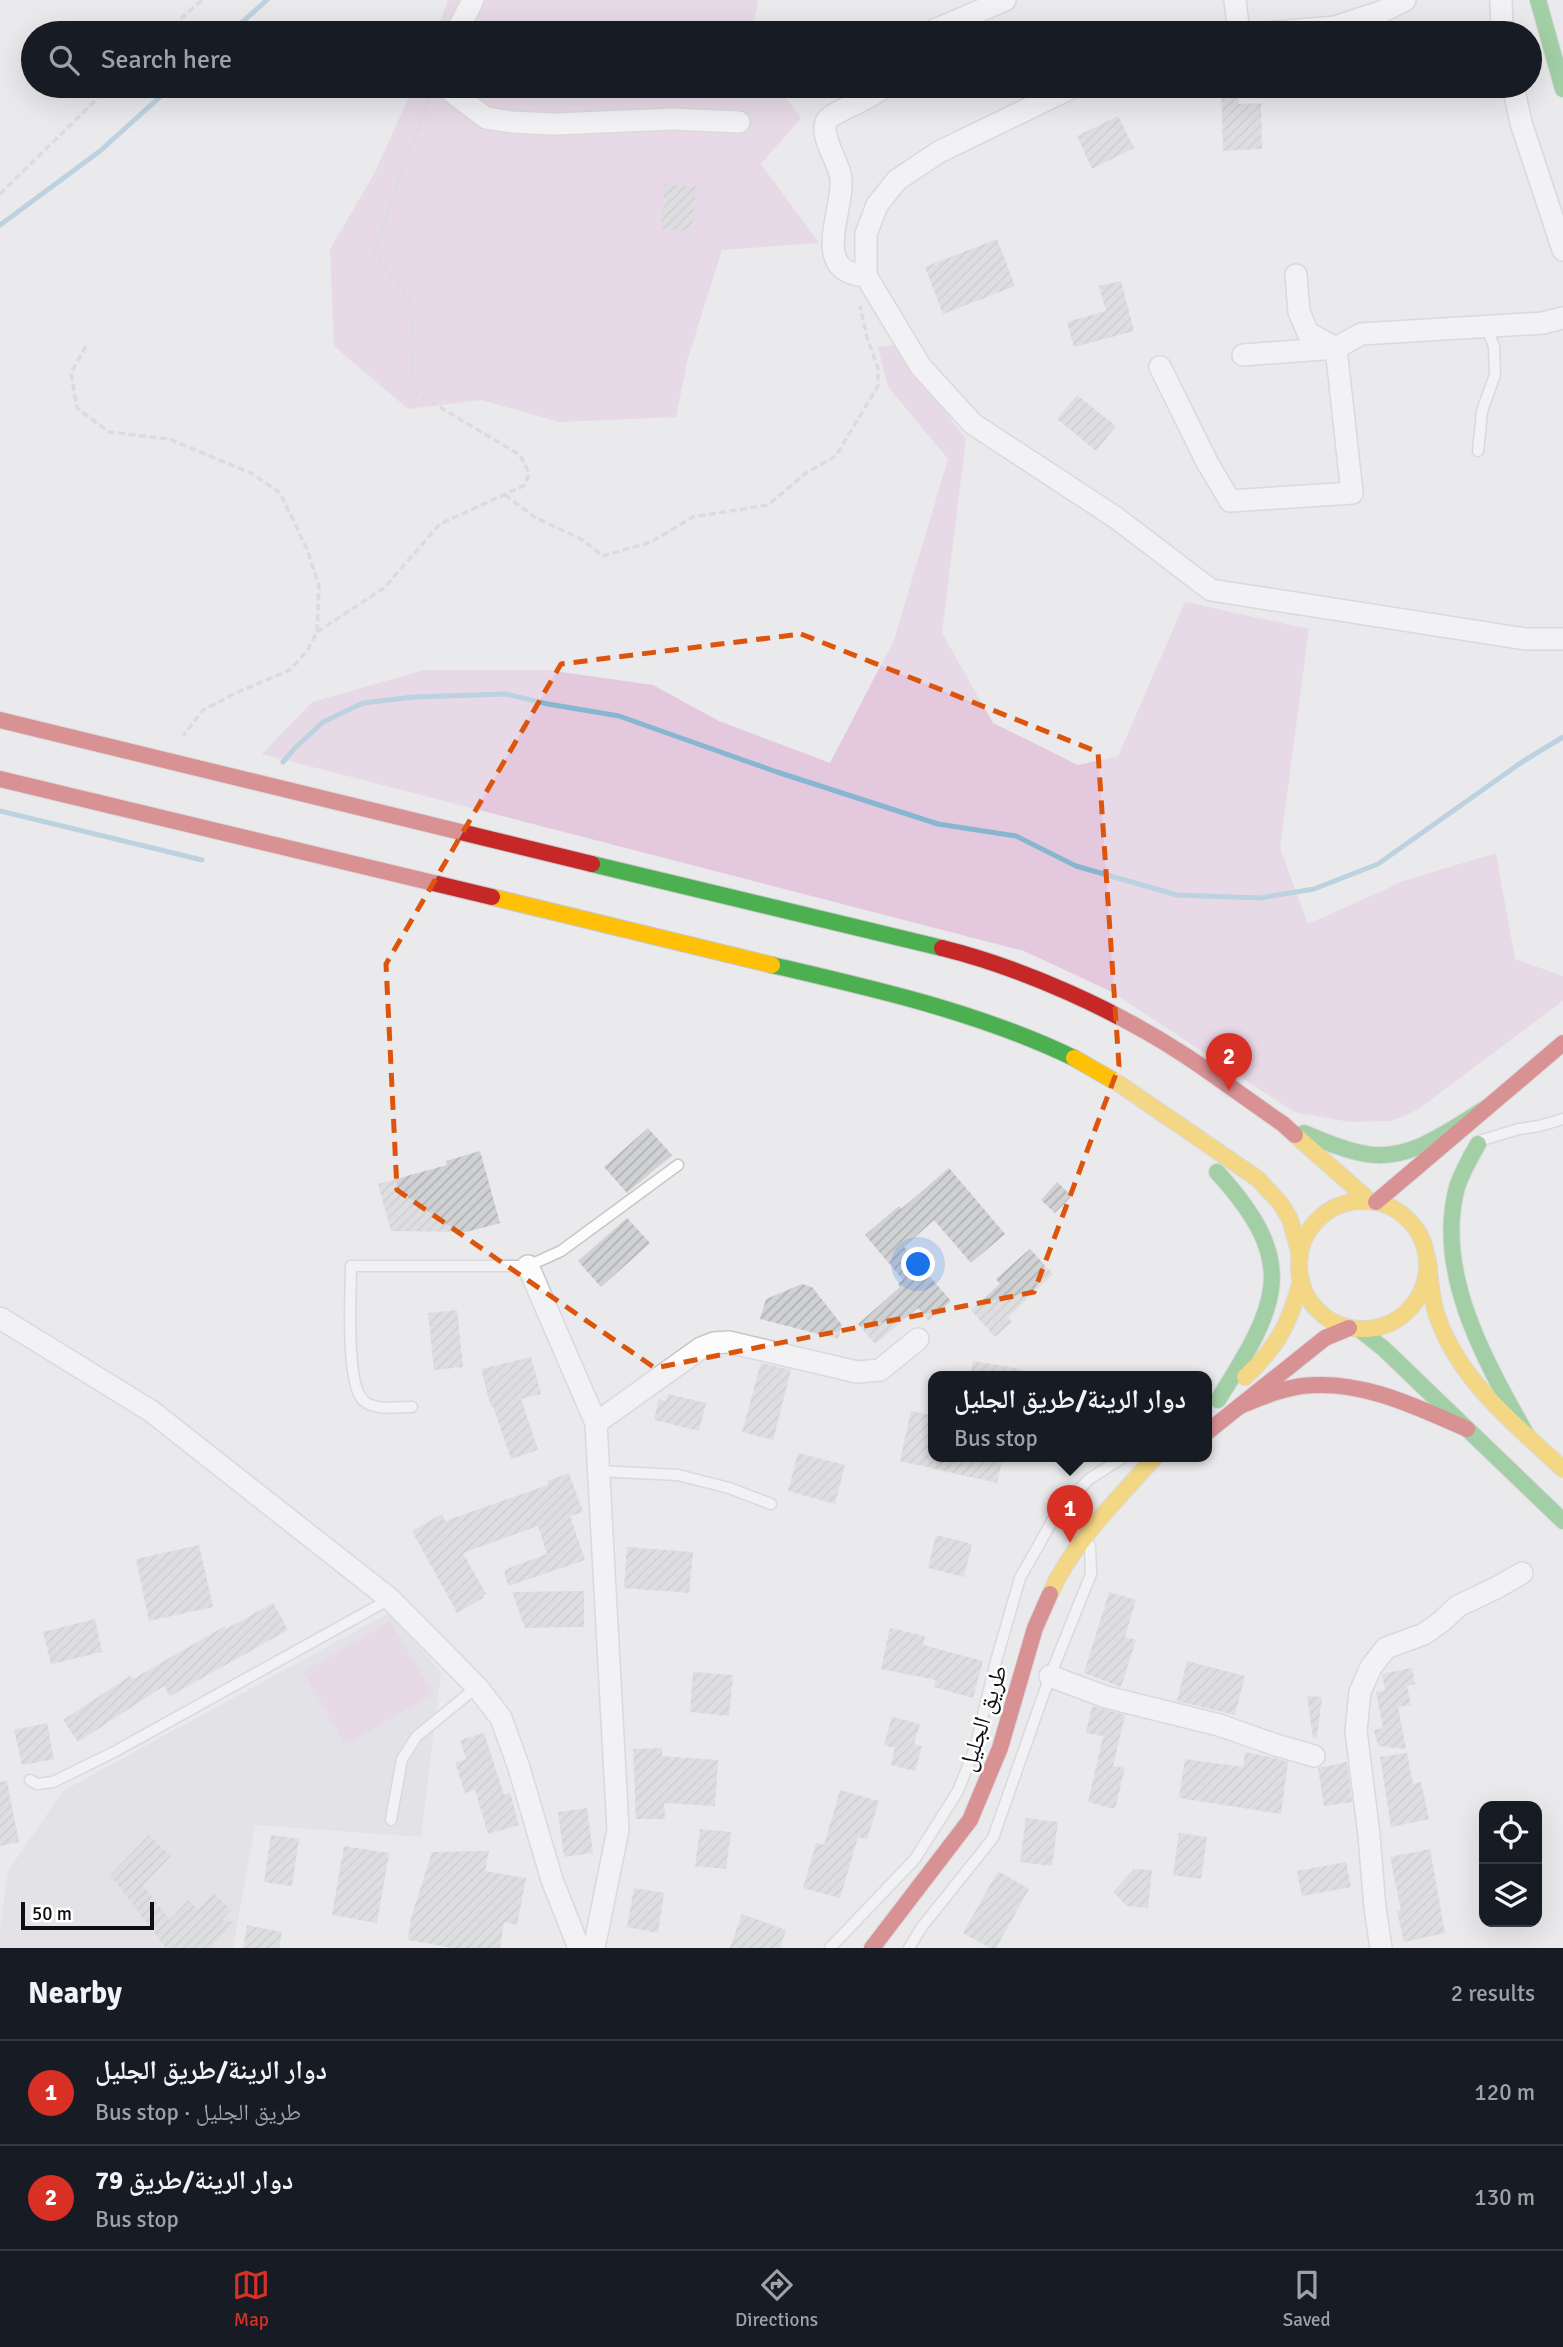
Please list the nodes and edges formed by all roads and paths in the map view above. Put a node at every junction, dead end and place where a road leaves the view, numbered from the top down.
1 (202, 0) edge
2 (473, 0) edge
3 (1005, 0) edge
4 (1235, 0) edge
5 (1405, 0) edge
6 (1501, 0) edge
7 (1538, 0) edge
8 (178, 21) edge
9 (462, 21) edge
10 (957, 21) edge
11 (1238, 21) edge
12 (1353, 21) edge
13 (1502, 21) edge
14 (1563, 89) edge
15 (98, 98) edge
16 (430, 98) edge
17 (460, 98) edge
18 (867, 98) edge
19 (1050, 98) edge
20 (1516, 98) edge
21 (739, 122) dead end
22 (0, 194) edge
23 (1563, 250) edge
24 (1296, 275) dead end
25 (861, 276) junction
26 (1563, 318) edge
27 (1486, 327) junction
28 (86, 346) dead end
29 (1336, 348) junction
30 (1243, 355) dead end
31 (1160, 367) dead end
32 (1478, 451) dead end
33 (505, 495) junction
34 (317, 632) junction
35 (1563, 639) edge
36 (0, 720) edge
37 (165, 760) junction
38 (0, 779) edge
39 (1563, 1043) edge
40 (1486, 1108) junction
41 (1512, 1116) dead end
42 (1165, 1117) junction
43 (1563, 1119) edge
44 (1283, 1124) junction
45 (1480, 1142) junction
46 (678, 1165) dead end
47 (1442, 1178) dead end
48 (1373, 1202) junction
49 (1426, 1219) dead end
50 (1423, 1240) junction
51 (1300, 1255) junction
52 (1428, 1260) junction
53 (528, 1266) junction
54 (1301, 1280) junction
55 (0, 1318) edge
56 (1354, 1328) junction
57 (918, 1339) dead end
58 (1212, 1405) edge
59 (1240, 1406) junction
60 (412, 1407) dead end
61 (596, 1423) junction
62 (1212, 1428) edge
63 (1467, 1430) junction
64 (1526, 1434) junction
65 (1116, 1462) edge
66 (1151, 1462) edge
67 (1167, 1462) edge
68 (1563, 1469) edge
69 (598, 1471) junction
70 (1122, 1494) junction
71 (771, 1504) dead end
72 (1563, 1521) edge
73 (1089, 1532) junction
74 (1522, 1573) dead end
75 (390, 1599) junction
76 (1050, 1676) junction
77 (477, 1687) junction
78 (1314, 1756) dead end
79 (30, 1780) dead end
80 (391, 1820) dead end
81 (579, 1948) edge
82 (594, 1948) edge
83 (830, 1948) edge
84 (873, 1948) edge
85 (909, 1948) edge
86 (1381, 1948) edge

1 - 8 path
2 - 9 street
3 - 10 street
4 - 11 street
5 - 12 street
6 - 13 street
7 - 14 main road
15 - 22 path
16 - 33 path
17 - 21 street
18 - 25 street
19 - 25 street
20 - 23 street
24 - 29 street
25 - 33 path
25 - 35 street
26 - 27 street
27 - 29 street
27 - 32 lane
28 - 34 path
29 - 30 street
29 - 31 street
33 - 34 path
34 - 37 path
36 - 37 main road
37 - 44 main road
38 - 42 main road
39 - 40 main road
40 - 44 main road
40 - 48 main road
41 - 45 main road
42 - 51 main road
42 - 58 main road
43 - 45 lane
44 - 48 main road
45 - 47 main road
45 - 64 main road
46 - 53 lane
48 - 50 main road
48 - 51 main road
49 - 50 main road
50 - 52 main road
51 - 54 main road
52 - 56 main road
52 - 64 main road
53 - 60 lane
53 - 61 street
54 - 56 main road
54 - 58 main road
55 - 75 street
56 - 59 main road
56 - 63 main road
57 - 61 street
59 - 62 main road
59 - 63 main road
61 - 69 street
63 - 72 main road
64 - 68 main road
65 - 83 lane
66 - 70 main road
67 - 70 main road
69 - 71 lane
69 - 82 street
70 - 73 main road, طريق الجليل
73 - 76 lane
73 - 84 main road, طريق الجليل
74 - 86 street
75 - 77 street
75 - 79 lane
76 - 78 street
76 - 85 lane
77 - 80 lane
77 - 81 street

